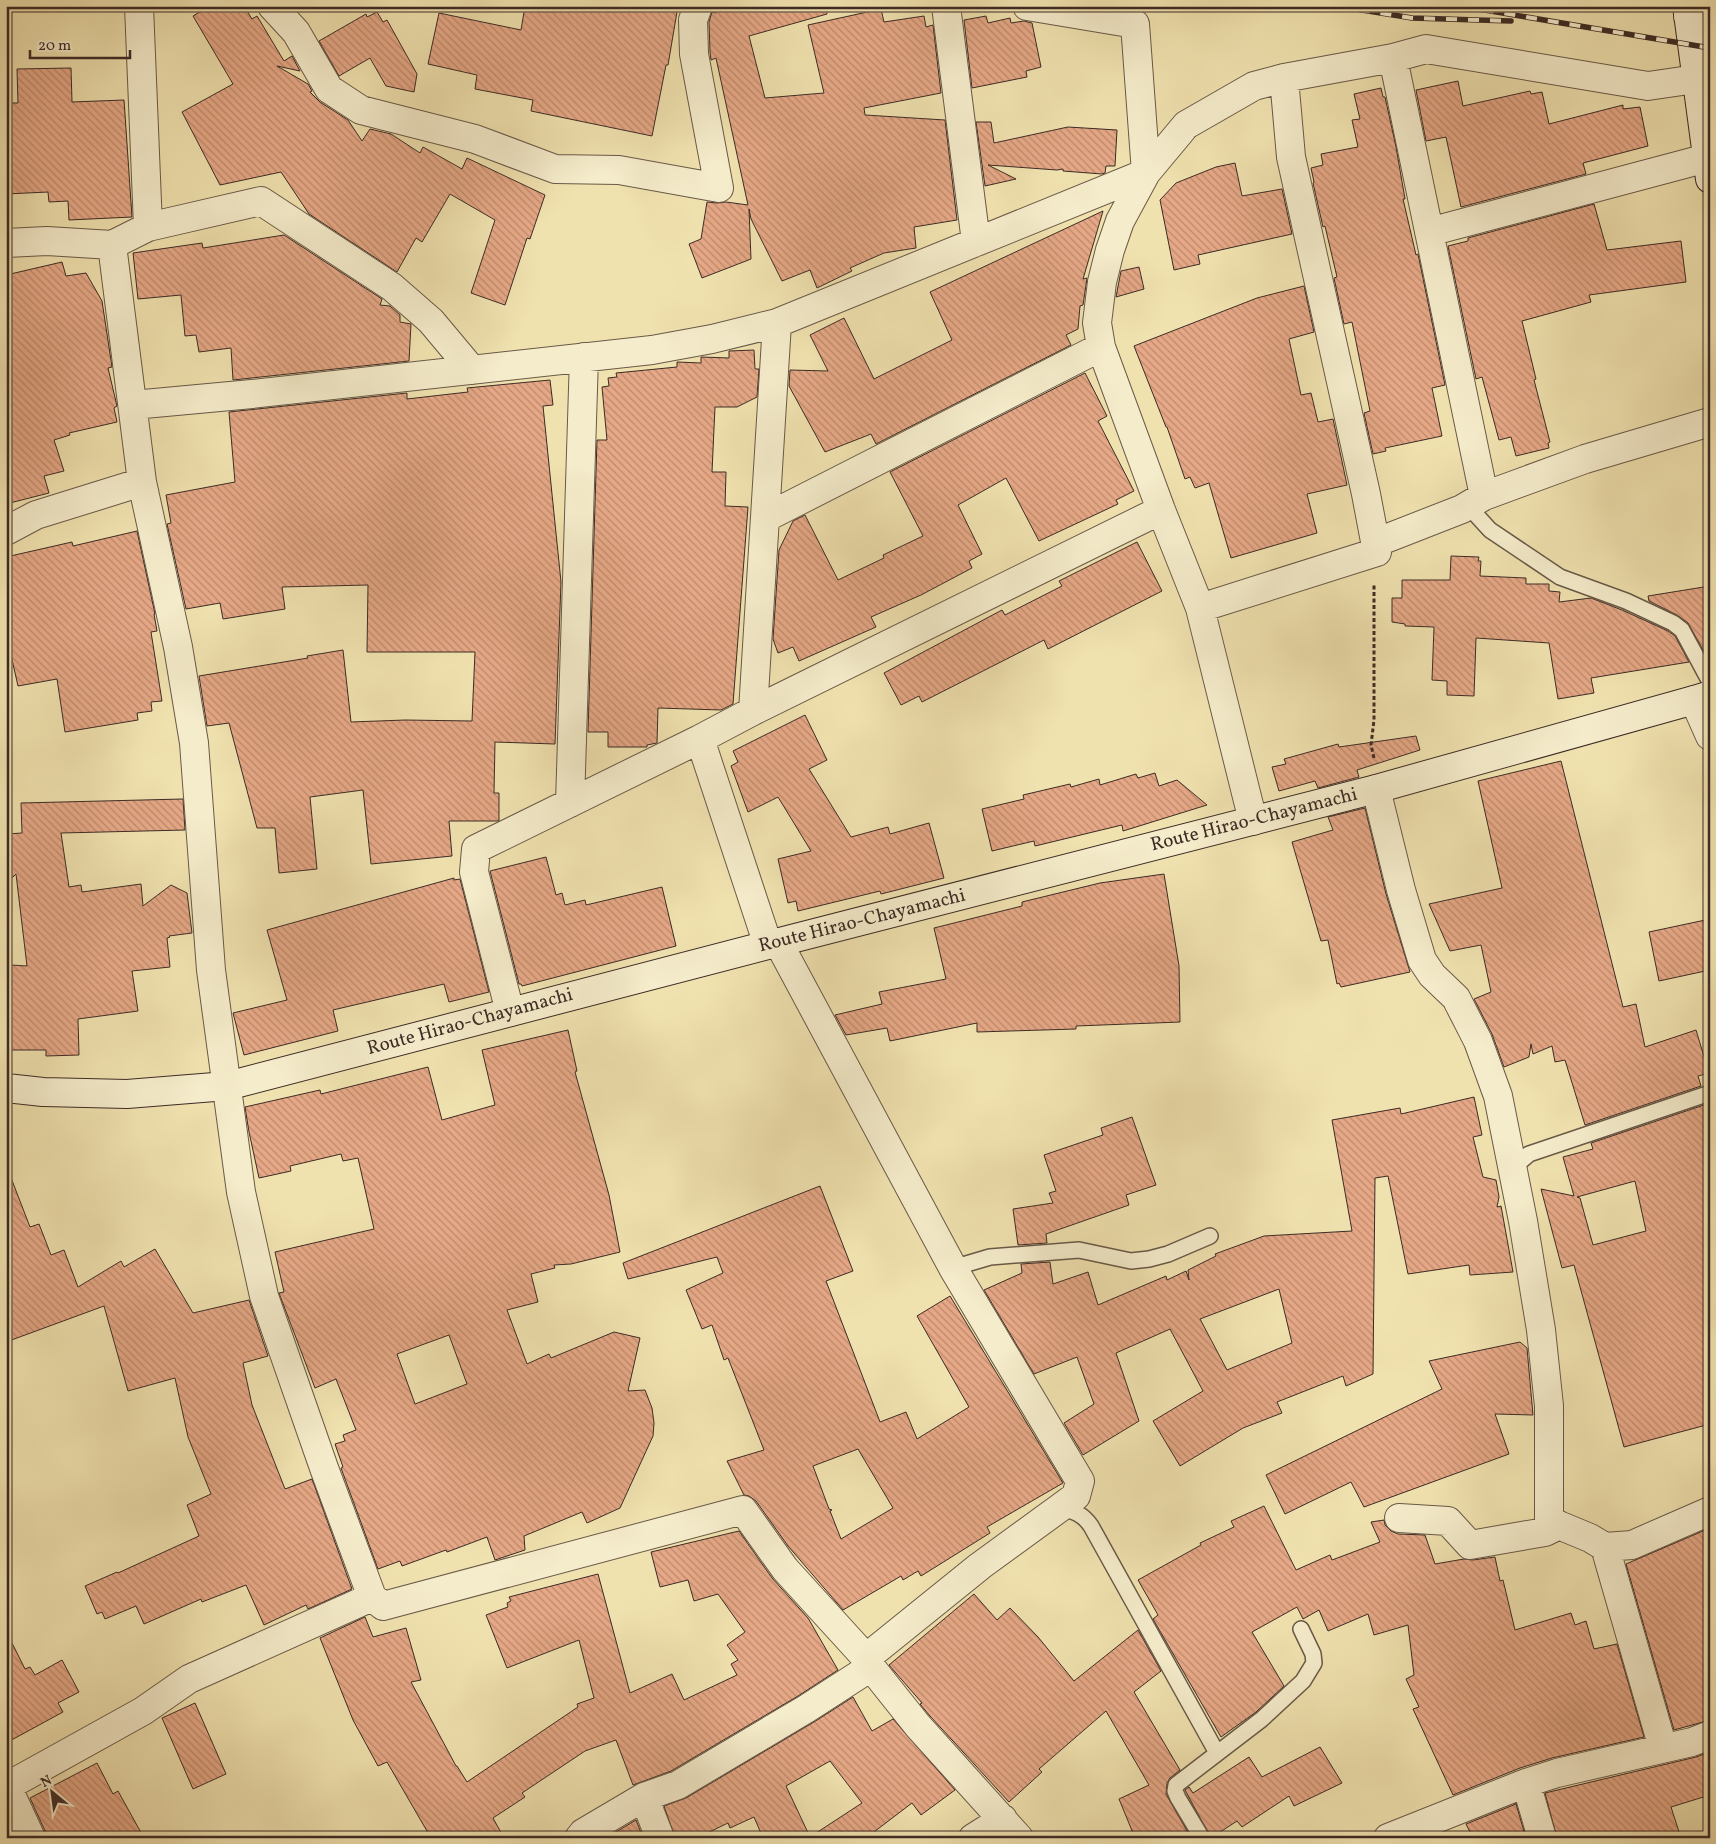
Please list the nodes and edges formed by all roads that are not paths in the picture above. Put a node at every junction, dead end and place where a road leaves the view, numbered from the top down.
1 (140, 6) edge
2 (272, 6) edge
3 (698, 6) edge
4 (946, 6) edge
5 (1027, 6) edge
6 (1695, 14) edge
7 (1393, 58) junction
8 (1284, 78) junction
9 (1696, 80) junction
10 (1708, 169) edge
11 (1146, 173) junction
12 (148, 227) junction
13 (1429, 232) junction
14 (976, 242) junction
15 (6, 243) edge
16 (112, 245) junction
17 (778, 323) junction
18 (1101, 347) junction
19 (584, 357) junction
20 (472, 370) junction
21 (134, 405) junction
22 (1710, 422) edge
23 (142, 482) junction
24 (1476, 501) junction
25 (1161, 510) junction
26 (765, 518) junction
27 (6, 531) edge
28 (1373, 549) junction
29 (1200, 608) junction
30 (1705, 692) edge
31 (753, 711) junction
32 (1710, 736) edge
33 (700, 739) junction
34 (1379, 788) junction
35 (570, 803) junction
36 (1254, 821) junction
37 (773, 943) junction
38 (510, 1012) junction
39 (227, 1086) junction
40 (6, 1088) edge
41 (1710, 1093) edge
42 (1513, 1168) junction
43 (1210, 1236) dead end
44 (953, 1268) junction
45 (1060, 1508) junction
46 (1710, 1511) edge
47 (1398, 1518) dead end
48 (1558, 1525) junction
49 (1605, 1547) junction
50 (372, 1597) junction
51 (1301, 1630) dead end
52 (868, 1663) junction
53 (1710, 1735) edge
54 (1663, 1748) junction
55 (1217, 1753) junction
56 (8, 1782) edge
57 (1526, 1783) junction
58 (644, 1798) junction
59 (1011, 1829) edge
60 (31, 1838) edge
61 (579, 1838) edge
62 (660, 1838) edge
63 (973, 1838) edge
64 (1202, 1838) edge
65 (1388, 1838) edge
66 (1542, 1838) edge

1 - 12 street
2 - 3 street
4 - 14 street
5 - 11 street
6 - 9 street
7 - 8 street
7 - 9 street
7 - 13 street
8 - 11 street
8 - 28 street
9 - 10 street
10 - 13 street
11 - 14 street
11 - 18 street
12 - 16 street
12 - 20 street
13 - 24 street
14 - 17 street
15 - 16 street
16 - 21 street
17 - 19 street
17 - 26 street
18 - 25 street
18 - 26 street
19 - 20 street
19 - 35 street
20 - 21 street
21 - 23 street
22 - 24 street
23 - 27 street
23 - 39 street
24 - 28 street
24 - 30 lane
25 - 29 street
25 - 31 street
26 - 31 street
28 - 29 street
29 - 36 street
30 - 32 street
30 - 34 street, Route Hirao-Chayamachi
31 - 33 street
33 - 35 street
33 - 37 street
34 - 36 street, Route Hirao-Chayamachi
34 - 42 street
35 - 38 street
36 - 37 street, Route Hirao-Chayamachi
37 - 38 street, Route Hirao-Chayamachi
37 - 44 street
38 - 39 street, Route Hirao-Chayamachi
39 - 40 street, Route Hirao-Chayamachi
39 - 50 street
41 - 42 lane
42 - 48 street
43 - 44 lane
44 - 45 street
45 - 52 street
45 - 55 lane
46 - 49 street
47 - 48 street
48 - 49 street
49 - 54 street
50 - 52 street
50 - 56 street
51 - 55 lane
52 - 58 street
52 - 59 street
53 - 54 street
54 - 57 street
55 - 64 lane
56 - 60 street
57 - 65 street
57 - 66 street
58 - 61 street
58 - 62 street
59 - 63 street

